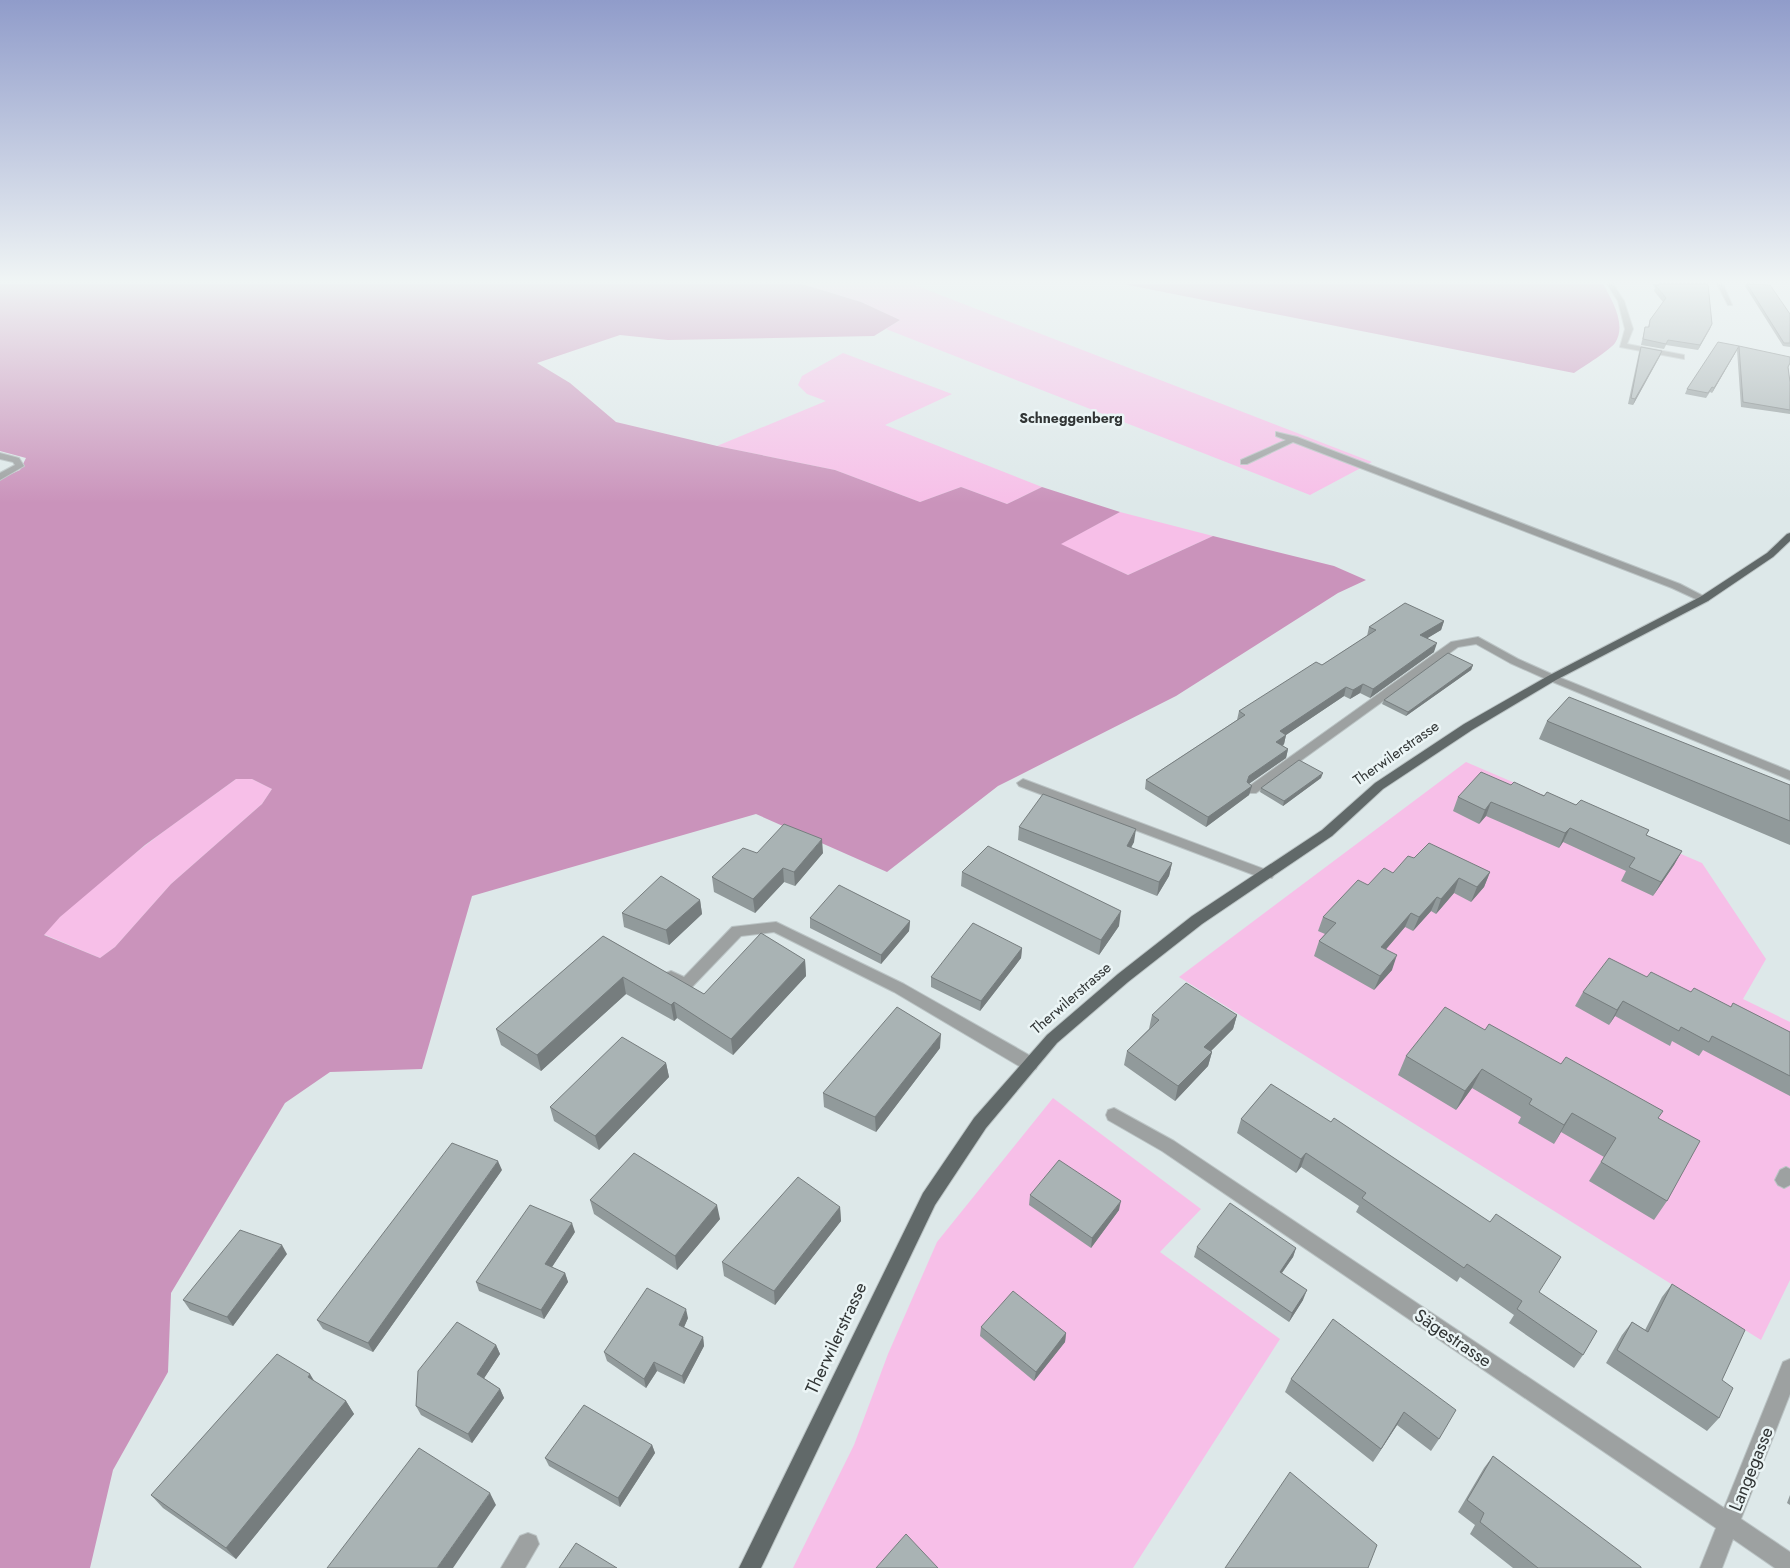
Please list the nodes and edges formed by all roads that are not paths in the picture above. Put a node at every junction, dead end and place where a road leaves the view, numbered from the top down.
1 (1279, 434) dead end
2 (1294, 439) junction
3 (0, 456) edge
4 (1244, 462) dead end
5 (0, 477) edge
6 (1790, 536) edge
7 (1704, 599) junction
8 (1552, 678) junction
9 (1790, 776) edge
10 (1023, 784) dead end
11 (1252, 790) edge
12 (1267, 875) junction
13 (659, 971) edge
14 (1030, 1064) junction
15 (1114, 1115) dead end
16 (1790, 1369) edge
17 (1730, 1523) junction
18 (528, 1544) dead end
19 (1790, 1565) edge
20 (512, 1568) edge
21 (750, 1568) edge
22 (1711, 1568) edge

1 - 2 street
2 - 4 street
2 - 7 street
3 - 5 street
6 - 7 main road, Therwilerstrasse
7 - 8 main road, Therwilerstrasse
8 - 9 street
8 - 11 street
8 - 12 main road, Therwilerstrasse
10 - 12 street
12 - 14 main road, Therwilerstrasse
13 - 14 street
14 - 21 main road, Therwilerstrasse
15 - 17 street, Sägestrasse
16 - 17 street, Langegasse
17 - 19 street, Sägestrasse
17 - 22 street, Langegasse
18 - 20 street

